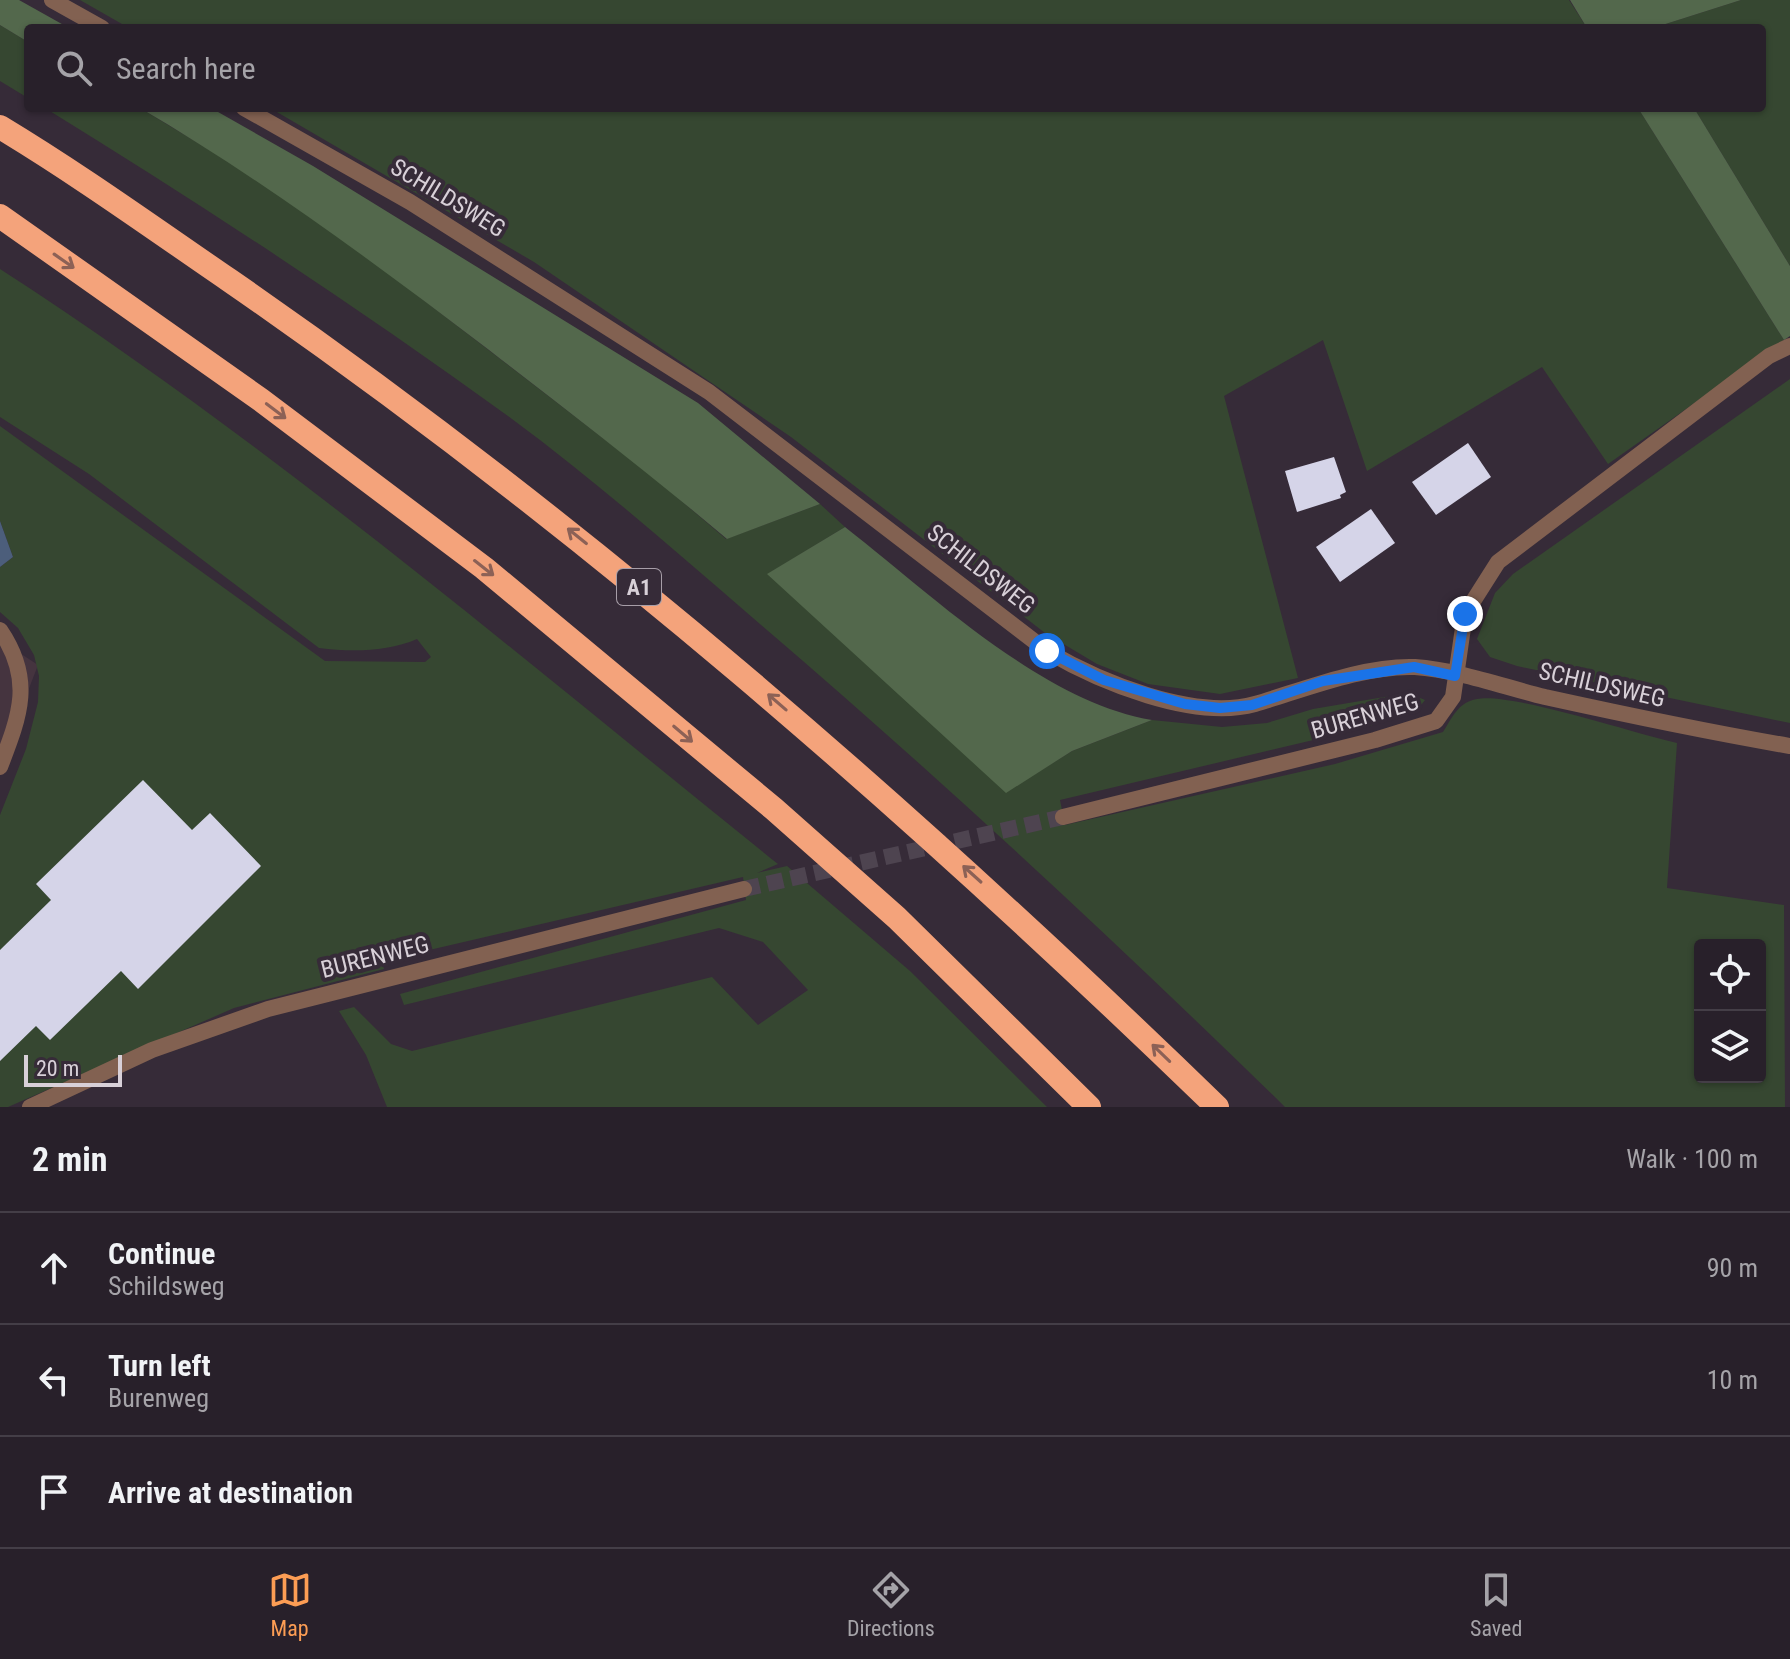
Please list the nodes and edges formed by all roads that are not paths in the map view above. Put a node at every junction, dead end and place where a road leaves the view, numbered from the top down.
1 (52, 0) edge
2 (95, 24) edge
3 (251, 112) edge
4 (0, 127) edge
5 (0, 216) edge
6 (1790, 346) edge
7 (0, 630) edge
8 (1455, 676) junction
9 (1790, 746) edge
10 (0, 767) edge
11 (1063, 817) tunnel mouth
12 (744, 889) tunnel mouth
13 (30, 1107) edge
14 (1089, 1107) edge
15 (1217, 1107) edge

1 - 2 street
3 - 8 street, SCHILDSWEG
15 -> 4 highway, A1
5 -> 14 highway
6 - 8 street, BURENWEG
7 - 10 street
8 - 9 street, SCHILDSWEG
8 - 11 street, BURENWEG
12 - 13 street, BURENWEG

